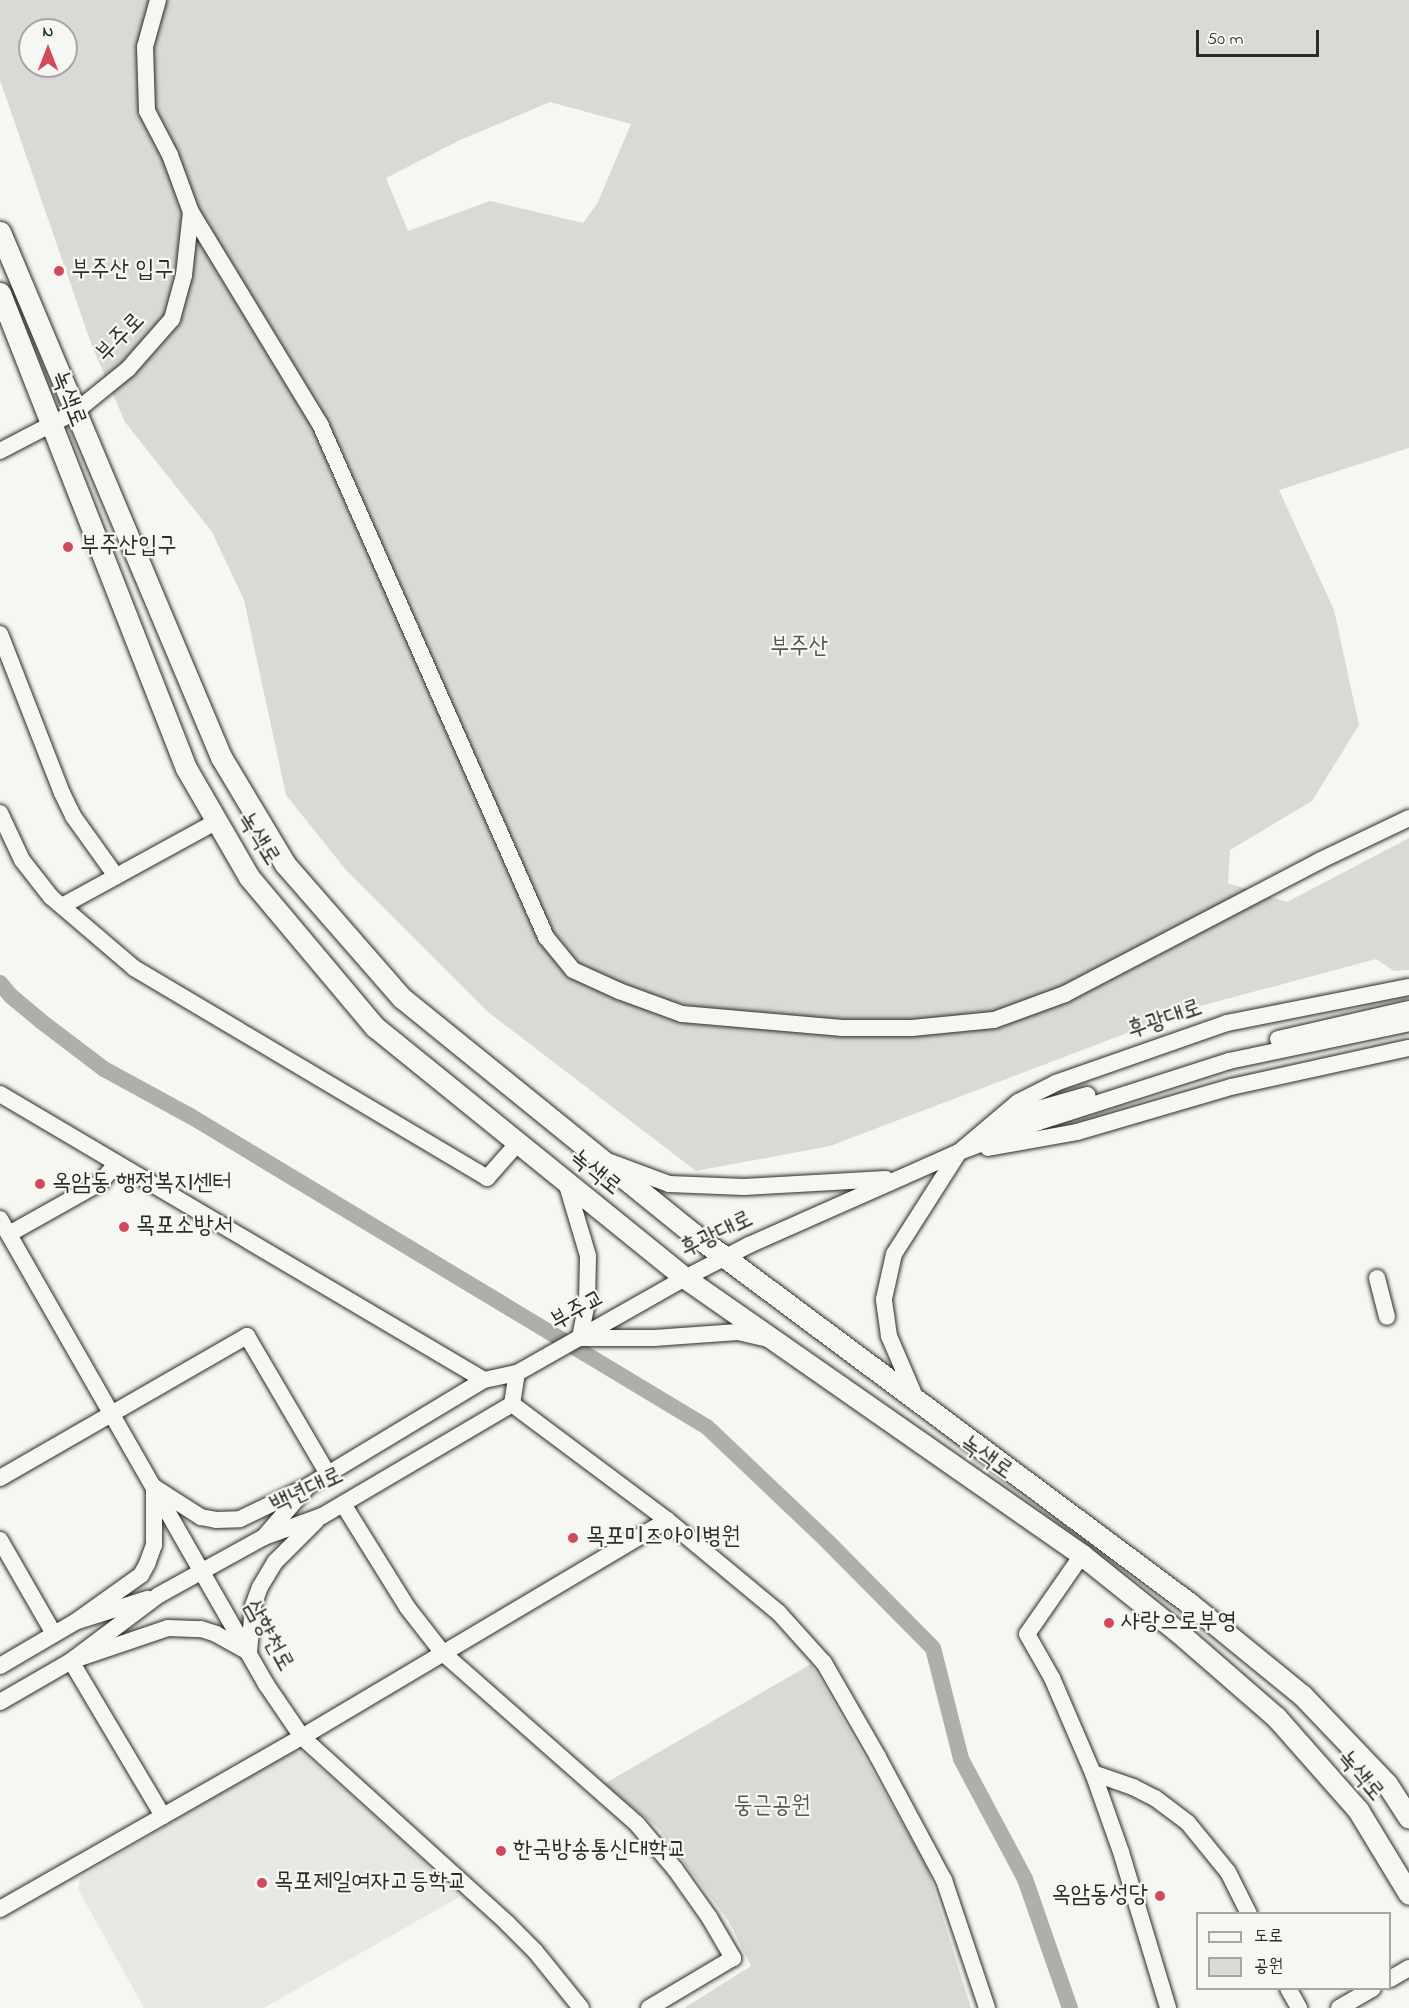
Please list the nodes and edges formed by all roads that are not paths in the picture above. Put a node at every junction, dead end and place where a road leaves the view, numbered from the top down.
1 (158, 0) edge
2 (191, 212) junction
3 (0, 232) edge
4 (0, 293) edge
5 (75, 412) junction
6 (50, 423) junction
7 (0, 451) edge
8 (0, 634) edge
9 (0, 813) edge
10 (1409, 818) edge
11 (217, 821) junction
12 (116, 876) junction
13 (62, 906) junction
14 (1409, 987) edge
15 (1409, 1009) edge
16 (1409, 1023) edge
17 (1409, 1048) edge
18 (0, 1095) edge
19 (518, 1143) junction
20 (959, 1152) junction
21 (601, 1159) junction
22 (117, 1163) junction
23 (899, 1178) junction
24 (566, 1182) junction
25 (4, 1227) edge
26 (729, 1258) junction
27 (685, 1278) junction
28 (1377, 1278) dead end
29 (662, 1291) joint
30 (1387, 1317) dead end
31 (580, 1338) junction
32 (772, 1340) junction
33 (517, 1373) junction
34 (484, 1380) junction
35 (916, 1400) junction
36 (512, 1404) junction
37 (111, 1413) junction
38 (328, 1474) junction
39 (0, 1478) edge
40 (308, 1486) junction
41 (154, 1487) junction
42 (343, 1504) junction
43 (322, 1516) junction
44 (667, 1520) junction
45 (264, 1537) junction
46 (0, 1540) edge
47 (1082, 1555) junction
48 (203, 1571) junction
49 (159, 1596) junction
50 (75, 1622) junction
51 (54, 1634) junction
52 (249, 1652) junction
53 (443, 1653) junction
54 (71, 1661) junction
55 (0, 1666) edge
56 (0, 1702) edge
57 (302, 1737) junction
58 (1093, 1773) junction
59 (163, 1816) junction
60 (1409, 1818) edge
61 (1409, 1894) edge
62 (0, 1909) edge
63 (1249, 1912) edge
64 (1409, 1968) edge
65 (1391, 1978) edge
66 (1289, 1990) edge
67 (1371, 1990) edge
68 (581, 2008) edge
69 (649, 2008) edge
70 (987, 2008) edge
71 (1168, 2008) edge
72 (1299, 2008) edge
73 (1339, 2008) edge

1 - 2 street
2 - 5 street, 부주로
2 - 10 street
3 - 5 main road, 녹색로
4 - 6 main road, 녹색로
5 - 6 street, 부주로
5 - 21 main road, 녹색로
6 - 7 street, 부주로
6 - 11 main road, 녹색로
8 - 12 street
9 - 13 street
11 - 12 street
11 - 19 main road, 녹색로
12 - 13 street
13 - 19 street
14 - 20 street, 후광대로
15 - 20 street, 후광대로
16 - 20 street, 후광대로
17 - 20 street, 후광대로
18 - 22 street
19 - 24 main road, 녹색로
20 - 23 street, 후광대로
20 - 35 street
21 - 23 street
21 - 26 main road, 녹색로
22 - 25 street
22 - 34 street
23 - 26 street, 후광대로
24 - 27 main road, 녹색로
24 - 31 street
25 - 37 street, 삼향천로
26 - 27 street, 후광대로
26 - 35 main road, 녹색로
27 - 29 street, 후광대로
27 - 32 main road, 녹색로
28 - 30 street
29 - 31 street, 부주교
31 - 32 street
31 - 33 street, 부주교
32 - 47 main road, 녹색로
33 - 34 street, 부주교
33 - 36 street
34 - 38 street, 백년대로
35 - 60 main road, 녹색로
36 - 42 street, 백년대로
36 - 44 street
37 - 38 street
37 - 39 street
37 - 41 street, 삼향천로
38 - 40 street, 백년대로
40 - 41 street
40 - 45 street, 백년대로
41 - 48 street, 삼향천로
41 - 50 street
42 - 43 street, 백년대로
42 - 53 street
43 - 45 street, 백년대로
43 - 52 street
44 - 53 street
44 - 70 street
45 - 48 street
46 - 51 street
47 - 58 street
47 - 61 main road, 녹색로
48 - 49 street
48 - 52 street, 삼향천로
49 - 50 street
49 - 54 street
50 - 51 street
51 - 55 street
52 - 54 street
52 - 57 street, 삼향천로
53 - 57 street
53 - 69 street
54 - 56 street
54 - 59 street
57 - 59 street
57 - 68 street, 삼향천로
58 - 63 street
58 - 71 street
59 - 62 street
64 - 65 street
66 - 72 street
67 - 73 street

